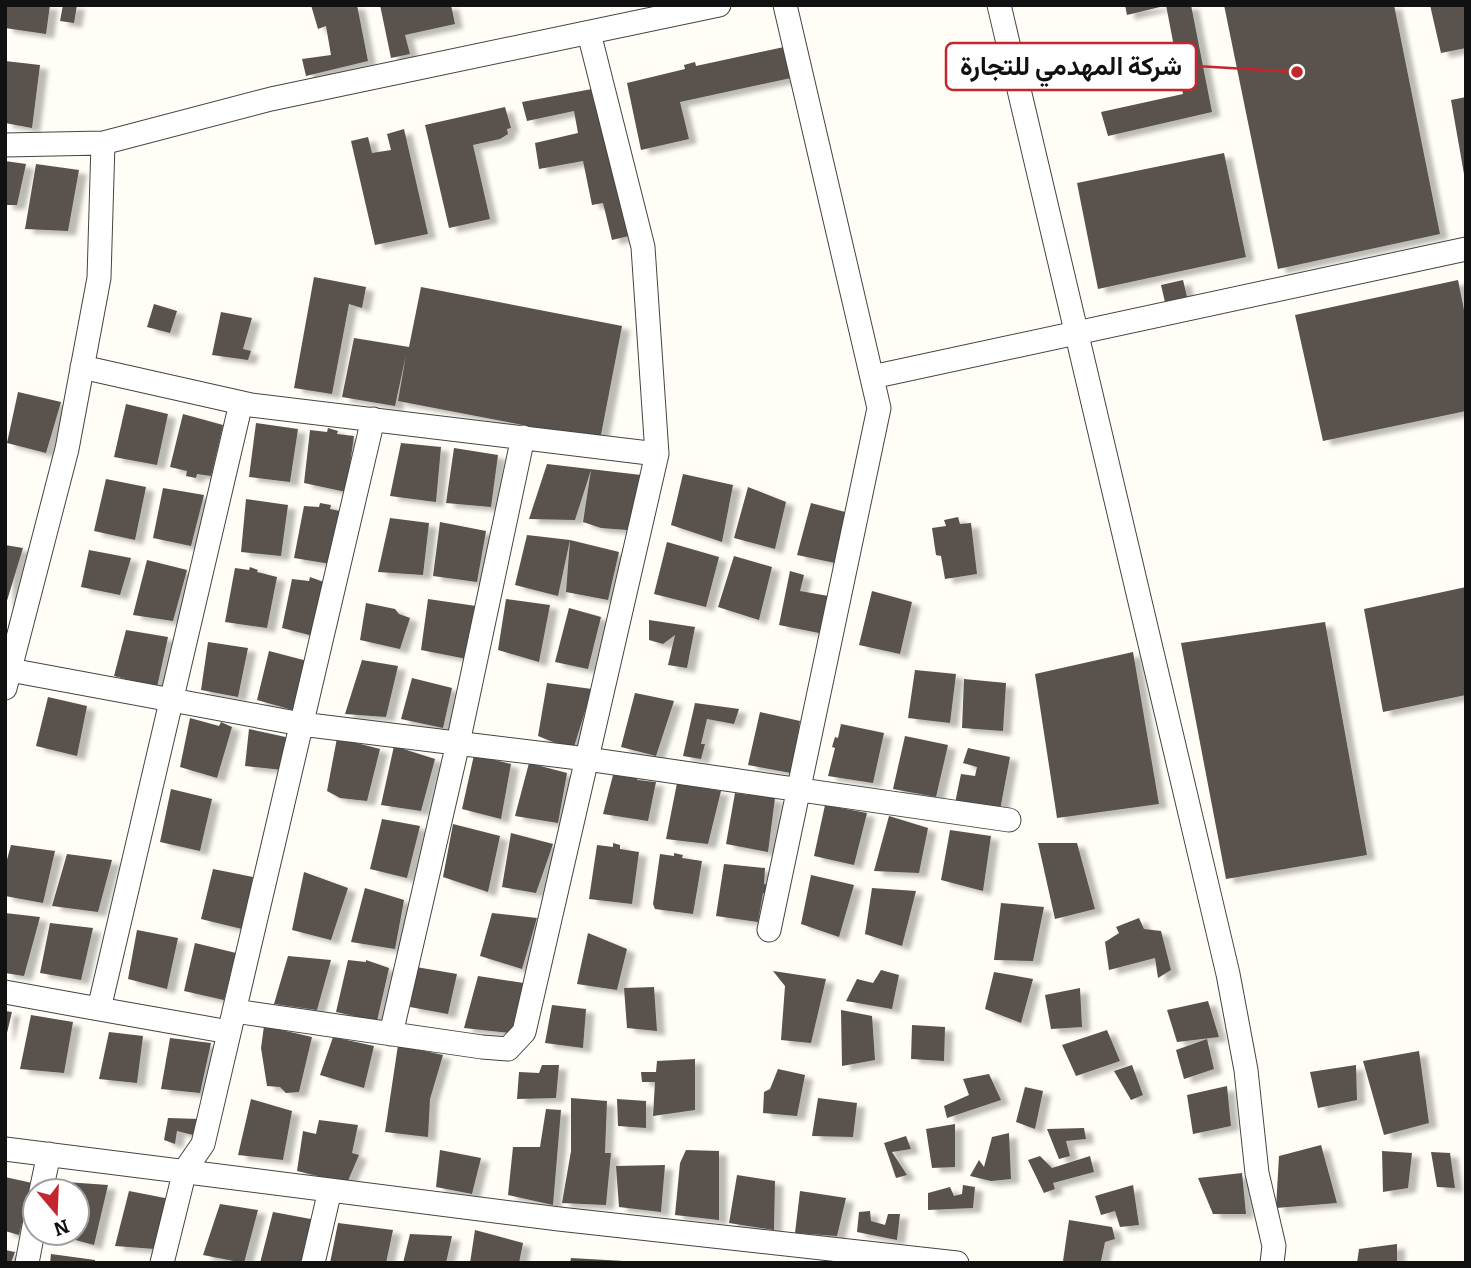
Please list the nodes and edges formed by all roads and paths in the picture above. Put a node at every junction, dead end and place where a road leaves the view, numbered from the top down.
1 (719, 5) edge
2 (785, 5) edge
3 (999, 5) edge
4 (589, 33) junction
5 (103, 143) junction
6 (5, 145) edge
7 (1466, 249) edge
8 (1076, 332) junction
9 (82, 368) junction
10 (872, 377) junction
11 (241, 403) junction
12 (373, 419) junction
13 (523, 437) junction
14 (657, 454) junction
15 (8, 679) edge
16 (171, 700) junction
17 (301, 724) junction
18 (458, 743) junction
19 (587, 759) junction
20 (799, 789) junction
21 (1009, 820) dead end
22 (769, 930) dead end
23 (5, 992) edge
24 (99, 1009) junction
25 (231, 1021) junction
26 (391, 1034) junction
27 (5, 1149) edge
28 (48, 1154) junction
29 (185, 1171) junction
30 (44, 1177) edge
31 (330, 1190) junction
32 (162, 1263) edge
33 (313, 1263) edge
34 (957, 1263) edge
35 (1272, 1263) edge

1 - 4 street
2 - 10 street
3 - 8 street
4 - 5 street
4 - 14 street
5 - 6 street
5 - 9 street
7 - 8 street
8 - 10 street
8 - 35 street
9 - 11 street
9 - 15 street
10 - 20 street
11 - 12 street
11 - 16 street
12 - 13 street
12 - 17 street
13 - 14 street
13 - 18 street
14 - 19 street
15 - 16 street
16 - 17 street
16 - 24 street
17 - 18 street
17 - 25 street
18 - 19 street
18 - 26 street
19 - 20 street
19 - 26 street
20 - 21 street
20 - 22 street
23 - 24 street
24 - 25 street
25 - 26 street
25 - 29 street
27 - 28 street
28 - 29 street
28 - 30 street
29 - 31 street
29 - 32 street
31 - 33 street
31 - 34 street

